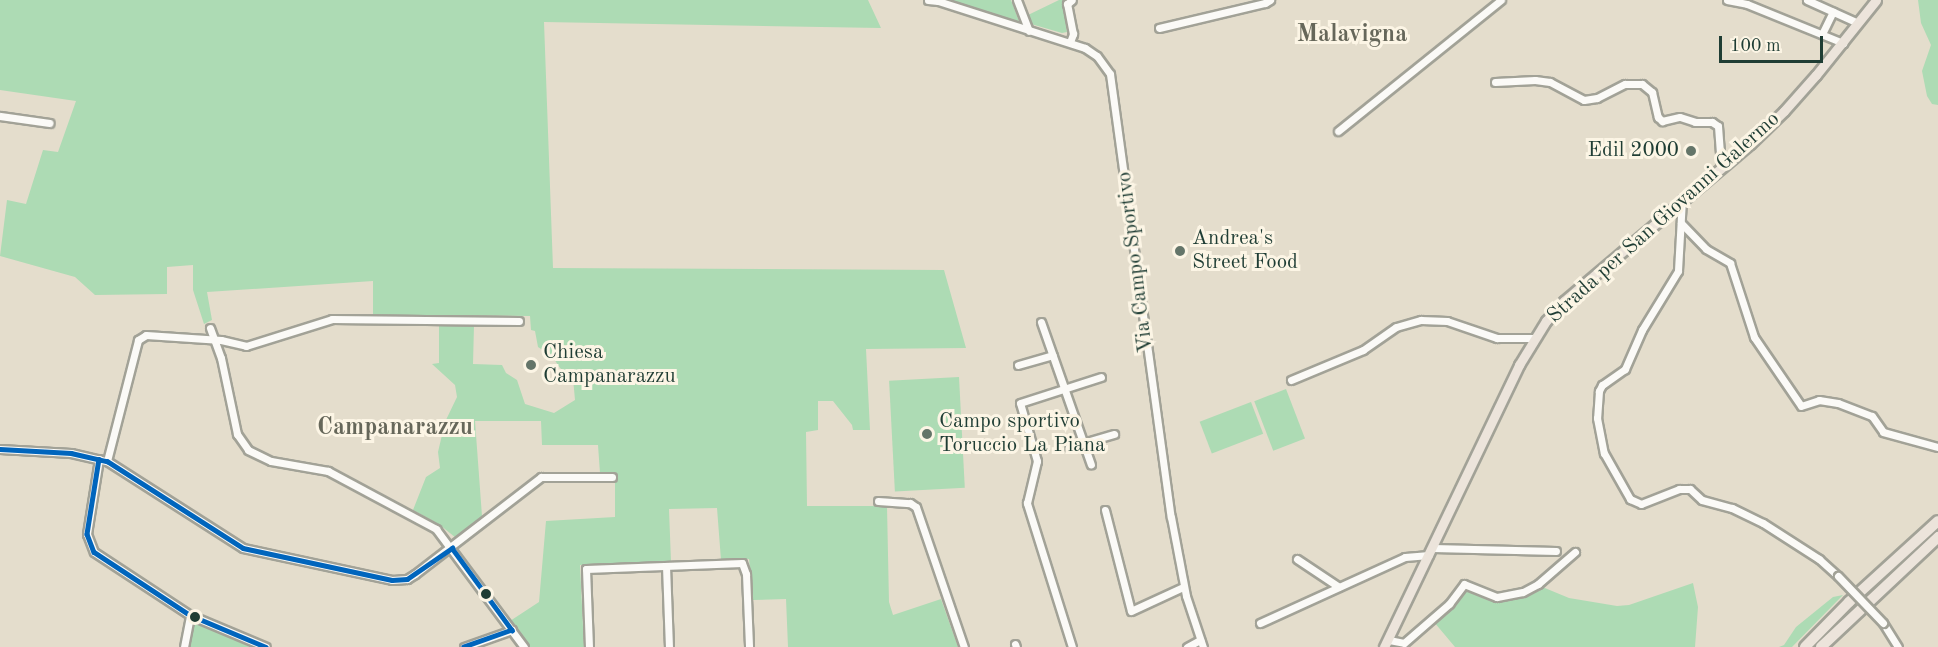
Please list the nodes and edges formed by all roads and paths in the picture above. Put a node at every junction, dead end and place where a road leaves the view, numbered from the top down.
1 (928, 0) edge
2 (1017, 0) edge
3 (1072, 0) edge
4 (1270, 0) edge
5 (1502, 0) edge
6 (1727, 0) edge
7 (1807, 0) edge
8 (1876, 0) edge
9 (1833, 11) junction
10 (1858, 23) junction
11 (1159, 28) dead end
12 (1029, 31) junction
13 (1822, 34) junction
14 (1070, 42) junction
15 (1843, 43) junction
16 (1496, 82) dead end
17 (0, 116) edge
18 (50, 123) dead end
19 (1338, 131) dead end
20 (1721, 167) junction
21 (1682, 199) junction
22 (1681, 223) junction
23 (519, 321) dead end
24 (1041, 322) dead end
25 (210, 328) dead end
26 (1534, 338) junction
27 (215, 340) junction
28 (1053, 355) junction
29 (1018, 365) dead end
30 (1101, 376) dead end
31 (1291, 380) dead end
32 (1065, 386) junction
33 (1114, 434) dead end
34 (1084, 443) junction
35 (1069, 447) dead end
36 (1938, 447) edge
37 (0, 449) edge
38 (103, 460) junction
39 (1090, 465) dead end
40 (612, 477) dead end
41 (878, 501) dead end
42 (1105, 510) dead end
43 (1938, 522) edge
44 (1938, 537) edge
45 (452, 548) junction
46 (1556, 550) dead end
47 (1431, 552) junction
48 (1575, 552) dead end
49 (1297, 560) dead end
50 (666, 566) junction
51 (1184, 587) junction
52 (1339, 587) junction
53 (190, 615) junction
54 (1260, 623) dead end
55 (512, 630) junction
56 (1386, 643) edge
57 (1202, 644) edge
58 (184, 647) edge
59 (266, 647) edge
60 (464, 647) edge
61 (524, 647) edge
62 (589, 647) edge
63 (669, 647) edge
64 (749, 647) edge
65 (964, 647) edge
66 (1072, 647) edge
67 (1187, 647) edge
68 (1805, 647) edge
69 (1821, 647) edge
70 (1898, 647) edge

1 - 12 street, Via Campo Sportivo
2 - 12 street
3 - 14 street
4 - 11 street
5 - 19 street
6 - 13 street
7 - 9 street
8 - 10 main road, Strada per San Giovanni Galermo
9 - 10 street
9 - 13 street
10 - 15 main road, Strada per San Giovanni Galermo
12 - 14 street, Via Campo Sportivo
13 - 15 street
14 - 51 street, Via Campo Sportivo
15 - 20 main road, Strada per San Giovanni Galermo
16 - 20 street
17 - 18 street
20 - 21 main road, Strada per San Giovanni Galermo
21 - 22 street
21 - 26 main road, Strada per San Giovanni Galermo
22 - 36 street
22 - 70 street, bridge
23 - 27 street
24 - 28 street
25 - 27 street
26 - 31 street
26 - 47 main road, Strada per San Giovanni Galermo
27 - 38 street
27 - 45 street
28 - 29 street
28 - 32 street
30 - 32 street
32 - 34 street
32 - 66 street
33 - 34 street
34 - 35 street
34 - 39 street
37 - 38 street
38 - 45 street
38 - 53 street
40 - 45 street
41 - 65 street
42 - 51 street
43 - 68 highway
44 - 69 highway
45 - 55 street
46 - 47 street
47 - 52 street
47 - 56 main road, Strada per San Giovanni Galermo
48 - 56 street
49 - 52 street
50 - 62 street
50 - 63 street
50 - 64 street
51 - 57 street, Via Campo Sportivo
52 - 54 street
53 - 58 street
53 - 59 street
55 - 60 street
55 - 61 street
57 - 67 street

